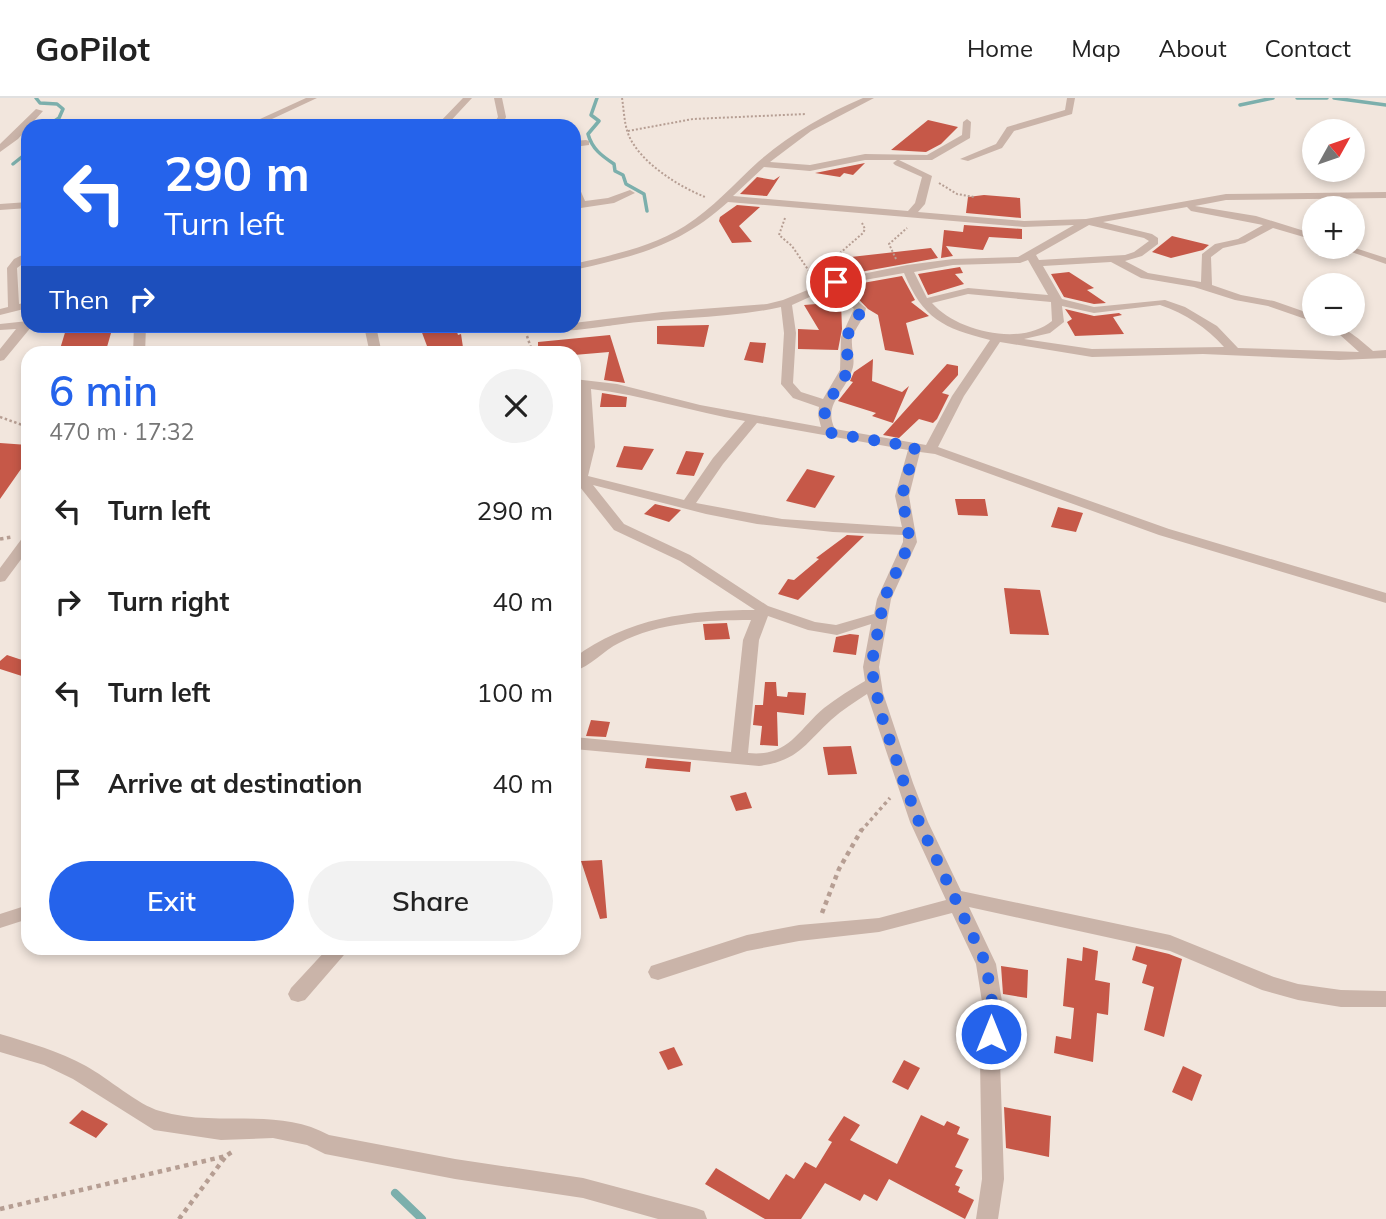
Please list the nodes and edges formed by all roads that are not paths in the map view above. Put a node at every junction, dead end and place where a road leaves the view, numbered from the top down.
1 (313, 98) edge
2 (468, 98) edge
3 (498, 98) edge
4 (870, 98) edge
5 (1071, 98) edge
6 (39, 111) dead end
7 (32, 119) edge
8 (266, 119) edge
9 (448, 119) edge
10 (501, 119) edge
11 (967, 122) dead end
12 (21, 130) edge
13 (581, 143) edge
14 (586, 143) dead end
15 (0, 149) edge
16 (887, 157) junction
17 (965, 159) dead end
18 (763, 164) junction
19 (630, 193) dead end
20 (1386, 195) edge
21 (727, 200) junction
22 (581, 205) edge
23 (21, 206) edge
24 (1182, 206) junction
25 (0, 207) edge
26 (910, 215) junction
27 (1088, 222) junction
28 (1272, 223) junction
29 (1302, 233) edge
30 (1365, 254) edge
31 (1034, 259) junction
32 (1113, 259) junction
33 (21, 261) edge
34 (1386, 261) edge
35 (581, 265) edge
36 (907, 268) junction
37 (836, 282) junction
38 (1206, 287) junction
39 (1056, 300) junction
40 (923, 302) junction
41 (786, 303) junction
42 (21, 307) edge
43 (14, 309) junction
44 (0, 312) edge
45 (1302, 315) edge
46 (21, 325) edge
47 (581, 326) edge
48 (0, 327) edge
49 (21, 331) edge
50 (1348, 336) edge
51 (997, 338) junction
52 (1233, 350) junction
53 (1368, 353) junction
54 (1386, 354) edge
55 (0, 357) edge
56 (581, 383) edge
57 (581, 395) edge
58 (827, 405) junction
59 (753, 419) junction
60 (831, 433) junction
61 (922, 448) junction
62 (581, 471) edge
63 (581, 480) edge
64 (581, 482) edge
65 (688, 505) junction
66 (910, 531) junction
67 (21, 550) edge
68 (0, 578) edge
69 (1386, 597) edge
70 (761, 612) junction
71 (879, 617) junction
72 (581, 661) edge
73 (874, 683) junction
74 (581, 744) edge
75 (739, 758) junction
76 (956, 901) junction
77 (21, 914) edge
78 (0, 921) edge
79 (333, 955) edge
80 (658, 972) dead end
81 (298, 994) dead end
82 (1386, 999) edge
83 (0, 1043) edge
84 (696, 1219) edge
85 (987, 1219) edge

1 - 8 street
2 - 9 street
3 - 10 street
4 - 18 street
5 - 17 street
6 - 7 street
11 - 16 street
12 - 15 street
13 - 14 street
16 - 18 street
16 - 26 street
18 - 21 street
19 - 22 street
20 - 24 street
21 - 26 street
21 - 35 street
23 - 25 street
24 - 27 street
24 - 28 street
26 - 27 street
27 - 31 street
27 - 32 street
28 - 29 street
28 - 38 street
30 - 34 street
31 - 32 street
31 - 36 street
31 - 39 street
32 - 38 street
33 - 43 street
36 - 37 street
36 - 40 street
37 - 41 street
37 - 58 street
38 - 45 street
39 - 40 street
39 - 51 street
39 - 52 street
40 - 51 street
41 - 47 street
41 - 58 street
42 - 43 street
43 - 44 street
46 - 48 street
49 - 55 street
50 - 53 street
51 - 52 street
51 - 61 street
52 - 53 street
53 - 54 street
56 - 59 street
57 - 62 street
58 - 60 street
59 - 60 street
59 - 65 street
60 - 61 street
61 - 66 street
61 - 69 street
63 - 65 street
64 - 70 street
65 - 66 street
66 - 71 street
67 - 68 street
70 - 71 street
70 - 72 street
70 - 75 street
71 - 73 street
73 - 75 street
73 - 76 street
74 - 75 street
76 - 80 street
76 - 82 street
76 - 85 street
77 - 78 street
79 - 81 street
83 - 84 street

